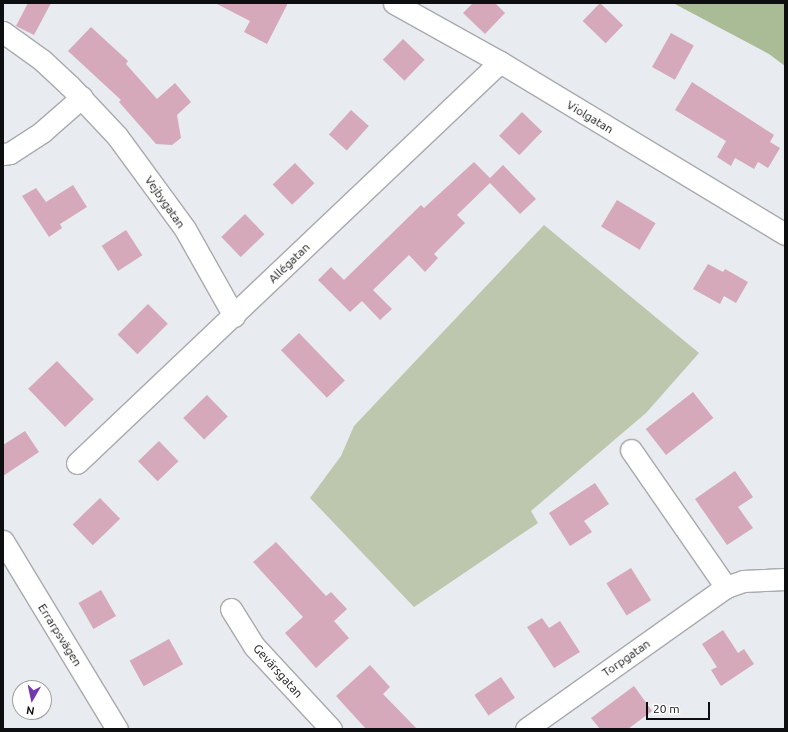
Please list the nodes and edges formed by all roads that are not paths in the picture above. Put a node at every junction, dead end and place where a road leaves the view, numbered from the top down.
1 (394, 3) edge
2 (3, 32) edge
3 (500, 62) junction
4 (82, 97) junction
5 (3, 154) edge
6 (785, 234) edge
7 (234, 316) junction
8 (631, 450) dead end
9 (76, 462) dead end
10 (3, 541) edge
11 (785, 579) edge
12 (726, 587) junction
13 (231, 608) dead end
14 (117, 729) edge
15 (331, 729) edge
16 (526, 729) edge

1 - 3 street, Violgatan
2 - 4 street, Vejbygatan
3 - 6 street, Violgatan
3 - 7 street, Allégatan
4 - 5 street
4 - 7 street, Vejbygatan
7 - 9 street, Allégatan
8 - 12 street
10 - 14 street, Errarpsvägen
11 - 12 street, Torpgatan
12 - 16 street, Torpgatan
13 - 15 street, Gevärsgatan

